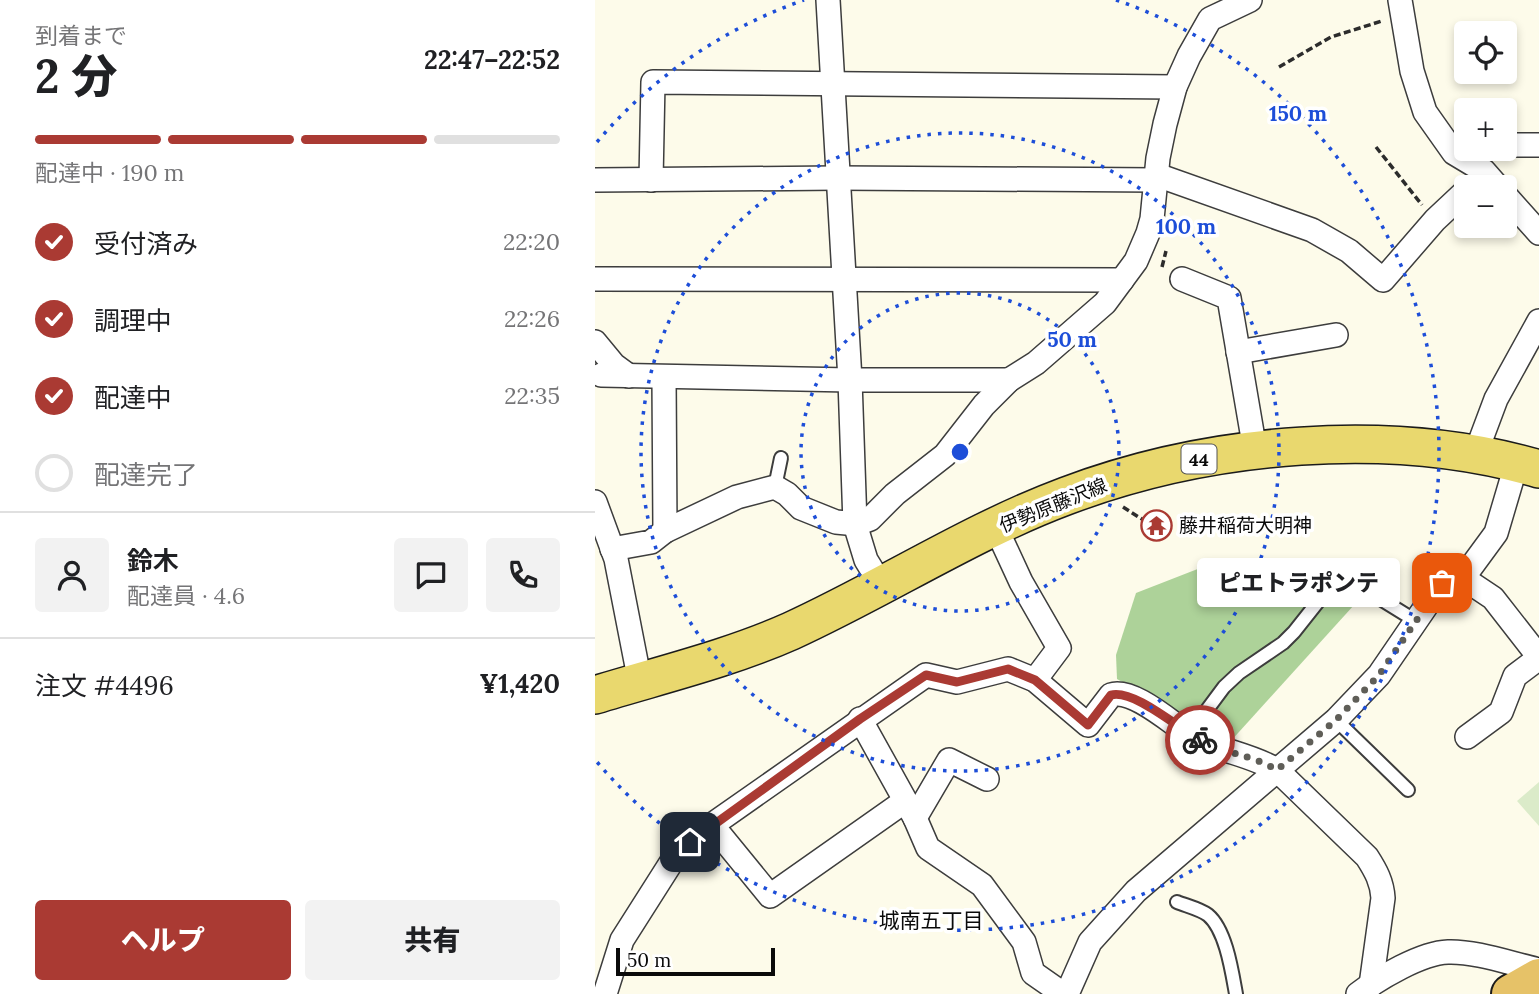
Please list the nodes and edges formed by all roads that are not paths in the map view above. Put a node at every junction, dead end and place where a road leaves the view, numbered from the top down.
1 (828, 0) edge
2 (1250, 0) edge
3 (1400, 7) edge
4 (832, 85) junction
5 (1175, 87) junction
6 (1517, 145) edge
7 (1539, 145) edge
8 (1472, 175) edge
9 (1157, 177) junction
10 (838, 178) junction
11 (595, 180) edge
12 (651, 180) junction
13 (1454, 204) edge
14 (1517, 208) edge
15 (1539, 233) edge
16 (595, 279) edge
17 (844, 279) junction
18 (1182, 279) dead end
19 (1122, 280) junction
20 (1539, 321) edge
21 (1336, 335) dead end
22 (595, 342) edge
23 (1238, 352) junction
24 (610, 374) edge
25 (664, 377) junction
26 (850, 380) junction
27 (1009, 380) junction
28 (1255, 450) junction
29 (1475, 455) junction
30 (781, 458) dead end
31 (1528, 466) edge
32 (775, 487) junction
33 (596, 505) edge
34 (855, 524) junction
35 (996, 528) junction
36 (665, 531) junction
37 (613, 548) junction
38 (1463, 578) junction
39 (882, 586) junction
40 (1416, 621) junction
41 (1539, 657) edge
42 (1035, 680) junction
43 (640, 682) junction
44 (595, 695) edge
45 (860, 719) junction
46 (1336, 720) junction
47 (1189, 734) junction
48 (1467, 737) dead end
49 (1277, 770) junction
50 (987, 779) dead end
51 (1408, 790) dead end
52 (910, 810) junction
53 (712, 825) junction
54 (1177, 902) dead end
55 (1532, 976) edge
56 (1365, 989) edge
57 (605, 994) edge
58 (1065, 994) edge
59 (1236, 994) edge

1 - 4 street
2 - 5 street
3 - 8 street
4 - 5 street
4 - 10 street
4 - 12 street
5 - 9 street
6 - 7 street
9 - 10 street
9 - 13 street
9 - 19 street
10 - 12 street
10 - 17 street
11 - 12 street
14 - 15 street
16 - 17 street
17 - 19 street
17 - 26 street
18 - 23 street
19 - 27 street
20 - 29 street
21 - 23 street
22 - 24 street
23 - 28 street
24 - 25 street
25 - 26 street
25 - 36 street
26 - 27 street
26 - 34 street
27 - 34 street
28 - 29 main road, 伊勢原藤沢線 / 44
28 - 35 main road, 伊勢原藤沢線 / 44
29 - 31 main road, 伊勢原藤沢線 / 44
30 - 32 lane
31 - 38 street
32 - 34 street
32 - 36 street
33 - 37 street
34 - 39 street
35 - 39 main road, 伊勢原藤沢線 / 44
35 - 42 street
36 - 37 street
37 - 43 street
38 - 40 street
38 - 41 street
39 - 43 main road, 伊勢原藤沢線 / 44
40 - 46 street
40 - 47 lane
41 - 48 street
42 - 45 street
42 - 47 street
43 - 44 main road, 伊勢原藤沢線 / 44
45 - 52 street
45 - 53 street
46 - 49 street
46 - 51 lane
47 - 49 street
49 - 56 street
49 - 58 street
50 - 52 street
52 - 53 street
52 - 58 street
53 - 57 street
54 - 59 lane
55 - 56 street

